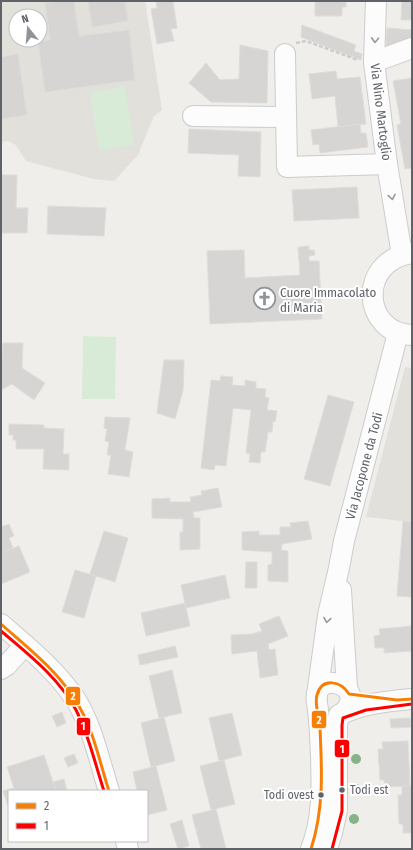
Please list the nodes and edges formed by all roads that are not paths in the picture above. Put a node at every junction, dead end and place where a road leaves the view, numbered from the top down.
1 (376, 1) edge
2 (412, 48) edge
3 (285, 54) road end
4 (374, 62) junction
5 (193, 116) dead end
6 (286, 117) junction
7 (387, 164) junction
8 (407, 254) edge
9 (405, 334) edge
10 (339, 568) junction
11 (1, 624) edge
12 (25, 645) junction
13 (1, 669) edge
14 (318, 700) junction
15 (405, 700) edge
16 (345, 702) junction
17 (109, 790) edge
18 (311, 849) edge
19 (328, 849) edge

1 -> 4 street, Via Nino Martoglio
2 - 4 street
3 - 6 street
4 - 7 street, Via Nino Martoglio
5 - 6 street
6 - 7 street
7 -> 8 street, Via Nino Martoglio
8 - 9 street
9 - 10 street, Via Jacopone da Todi
10 -> 14 street
10 - 16 street
11 - 12 street
12 - 13 street
12 - 17 street
14 - 16 street
14 - 16 street
14 - 18 street
15 - 16 street
16 - 19 street

